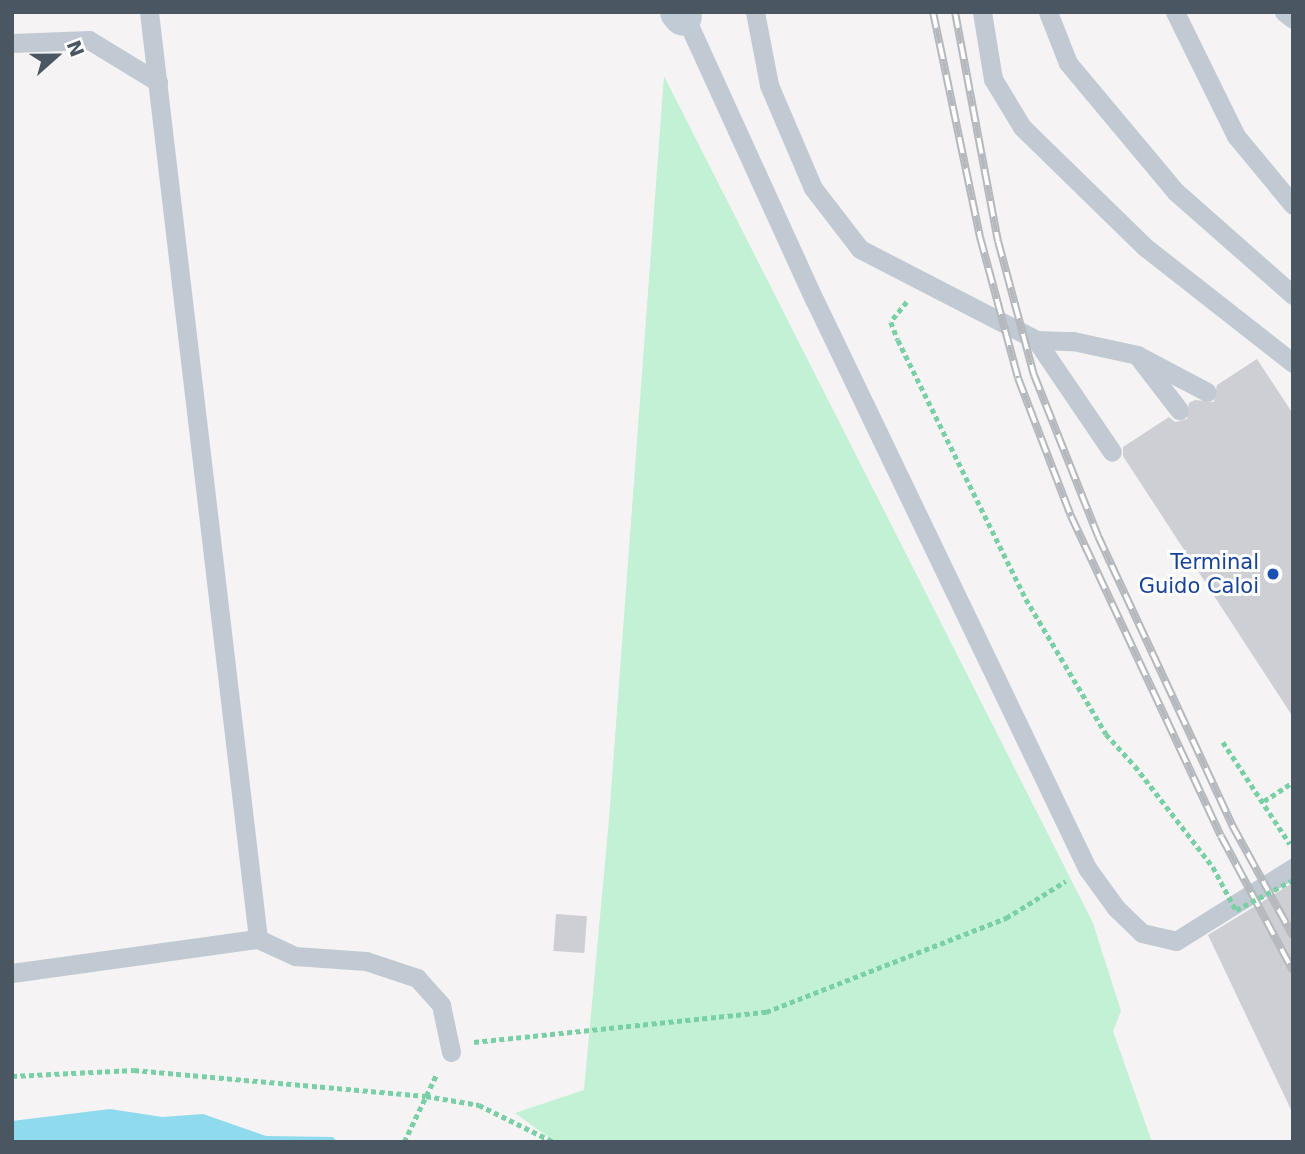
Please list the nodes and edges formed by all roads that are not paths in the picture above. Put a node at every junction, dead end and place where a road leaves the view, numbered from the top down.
1 (149, 12) edge
2 (755, 12) edge
3 (982, 12) edge
4 (1048, 12) edge
5 (1175, 12) edge
6 (1284, 12) edge
7 (682, 14) edge
8 (1293, 19) edge
9 (12, 43) edge
10 (158, 82) junction
11 (1293, 205) edge
12 (1293, 295) edge
13 (1036, 340) junction
14 (1137, 355) junction
15 (1293, 363) edge
16 (1207, 391) dead end
17 (1179, 410) dead end
18 (1112, 452) dead end
19 (1293, 868) edge
20 (258, 939) junction
21 (12, 973) edge
22 (451, 1052) road end

1 - 10 lane
2 - 13 lane
3 - 15 lane
4 - 12 lane
5 - 11 lane
6 - 8 lane
7 - 19 lane
9 - 10 lane
10 - 20 lane
13 - 14 lane
13 - 18 lane
14 - 16 lane
14 - 17 lane
20 - 21 lane
20 - 22 lane

